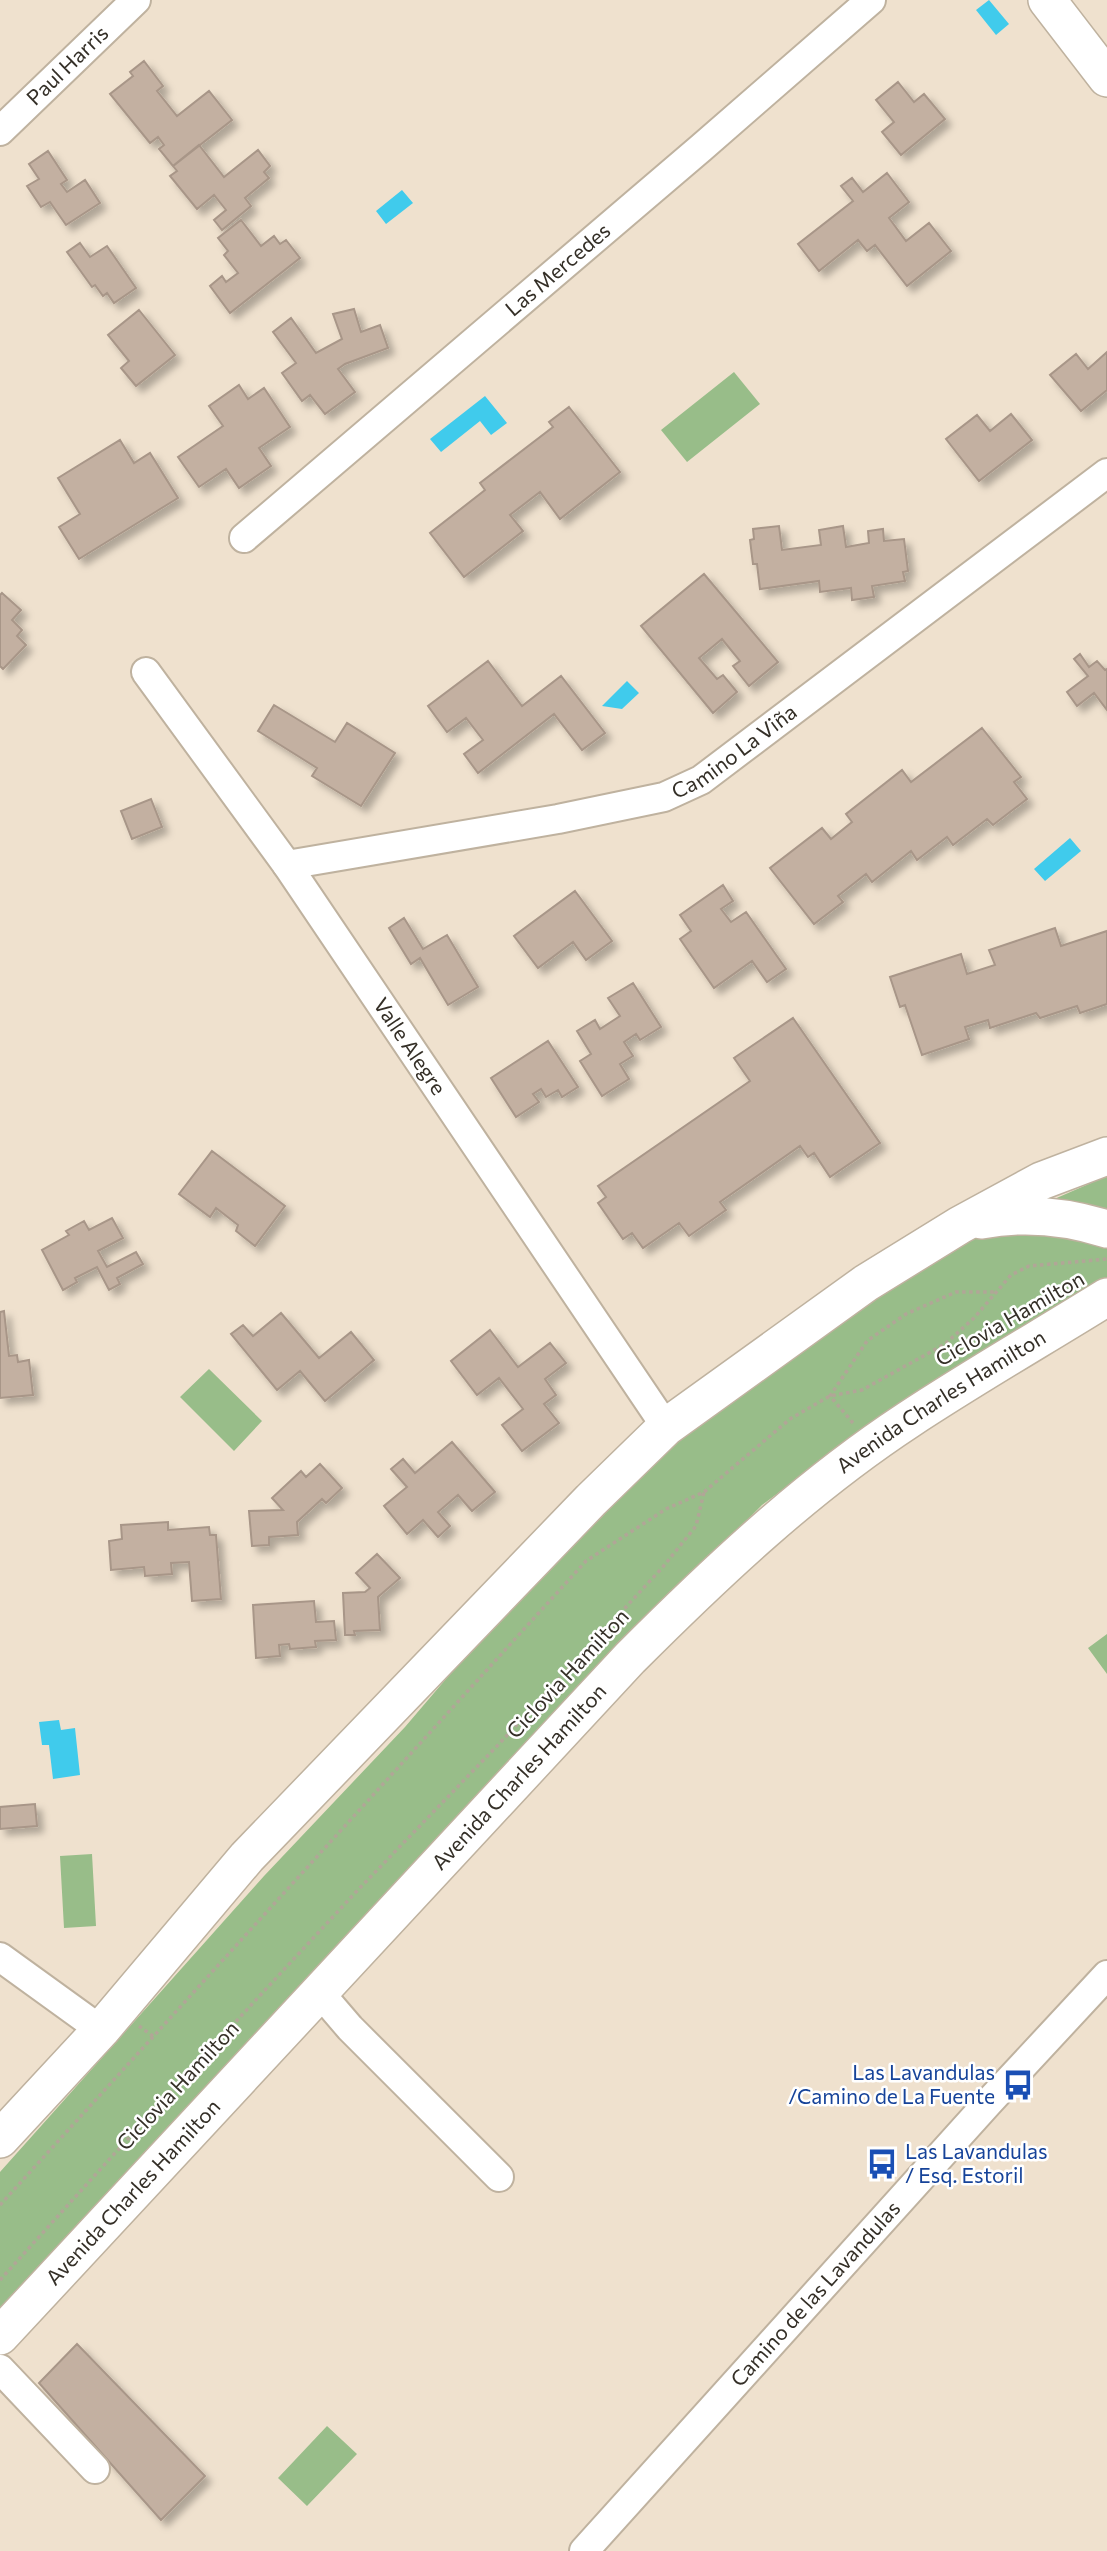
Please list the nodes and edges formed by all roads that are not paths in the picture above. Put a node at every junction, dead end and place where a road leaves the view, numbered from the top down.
1 (136, 0) edge
2 (871, 0) edge
3 (1047, 0) edge
4 (1107, 78) edge
5 (0, 131) edge
6 (1107, 473) edge
7 (244, 538) dead end
8 (146, 672) dead end
9 (287, 865) junction
10 (1107, 1157) edge
11 (960, 1225) junction
12 (1105, 1250) edge
13 (1106, 1284) edge
14 (666, 1427) junction
15 (0, 1957) edge
16 (1107, 1975) edge
17 (320, 1993) junction
18 (101, 2030) junction
19 (0, 2138) edge
20 (499, 2177) dead end
21 (0, 2336) edge
22 (0, 2369) edge
23 (95, 2469) dead end
24 (584, 2551) edge

1 - 5 street, Paul Harris
2 - 7 street, Las Mercedes
3 - 4 main road
6 - 9 street, Camino La Viña
8 - 9 street, Valle Alegre
9 - 14 street, Valle Alegre
10 - 11 main road
11 - 12 main road
11 - 14 main road
13 - 17 main road, Avenida Charles Hamilton
14 - 18 main road
15 - 18 street
16 - 24 street, Camino de las Lavandulas
17 - 20 street
17 - 21 main road, Avenida Charles Hamilton
18 - 19 main road
22 - 23 street

